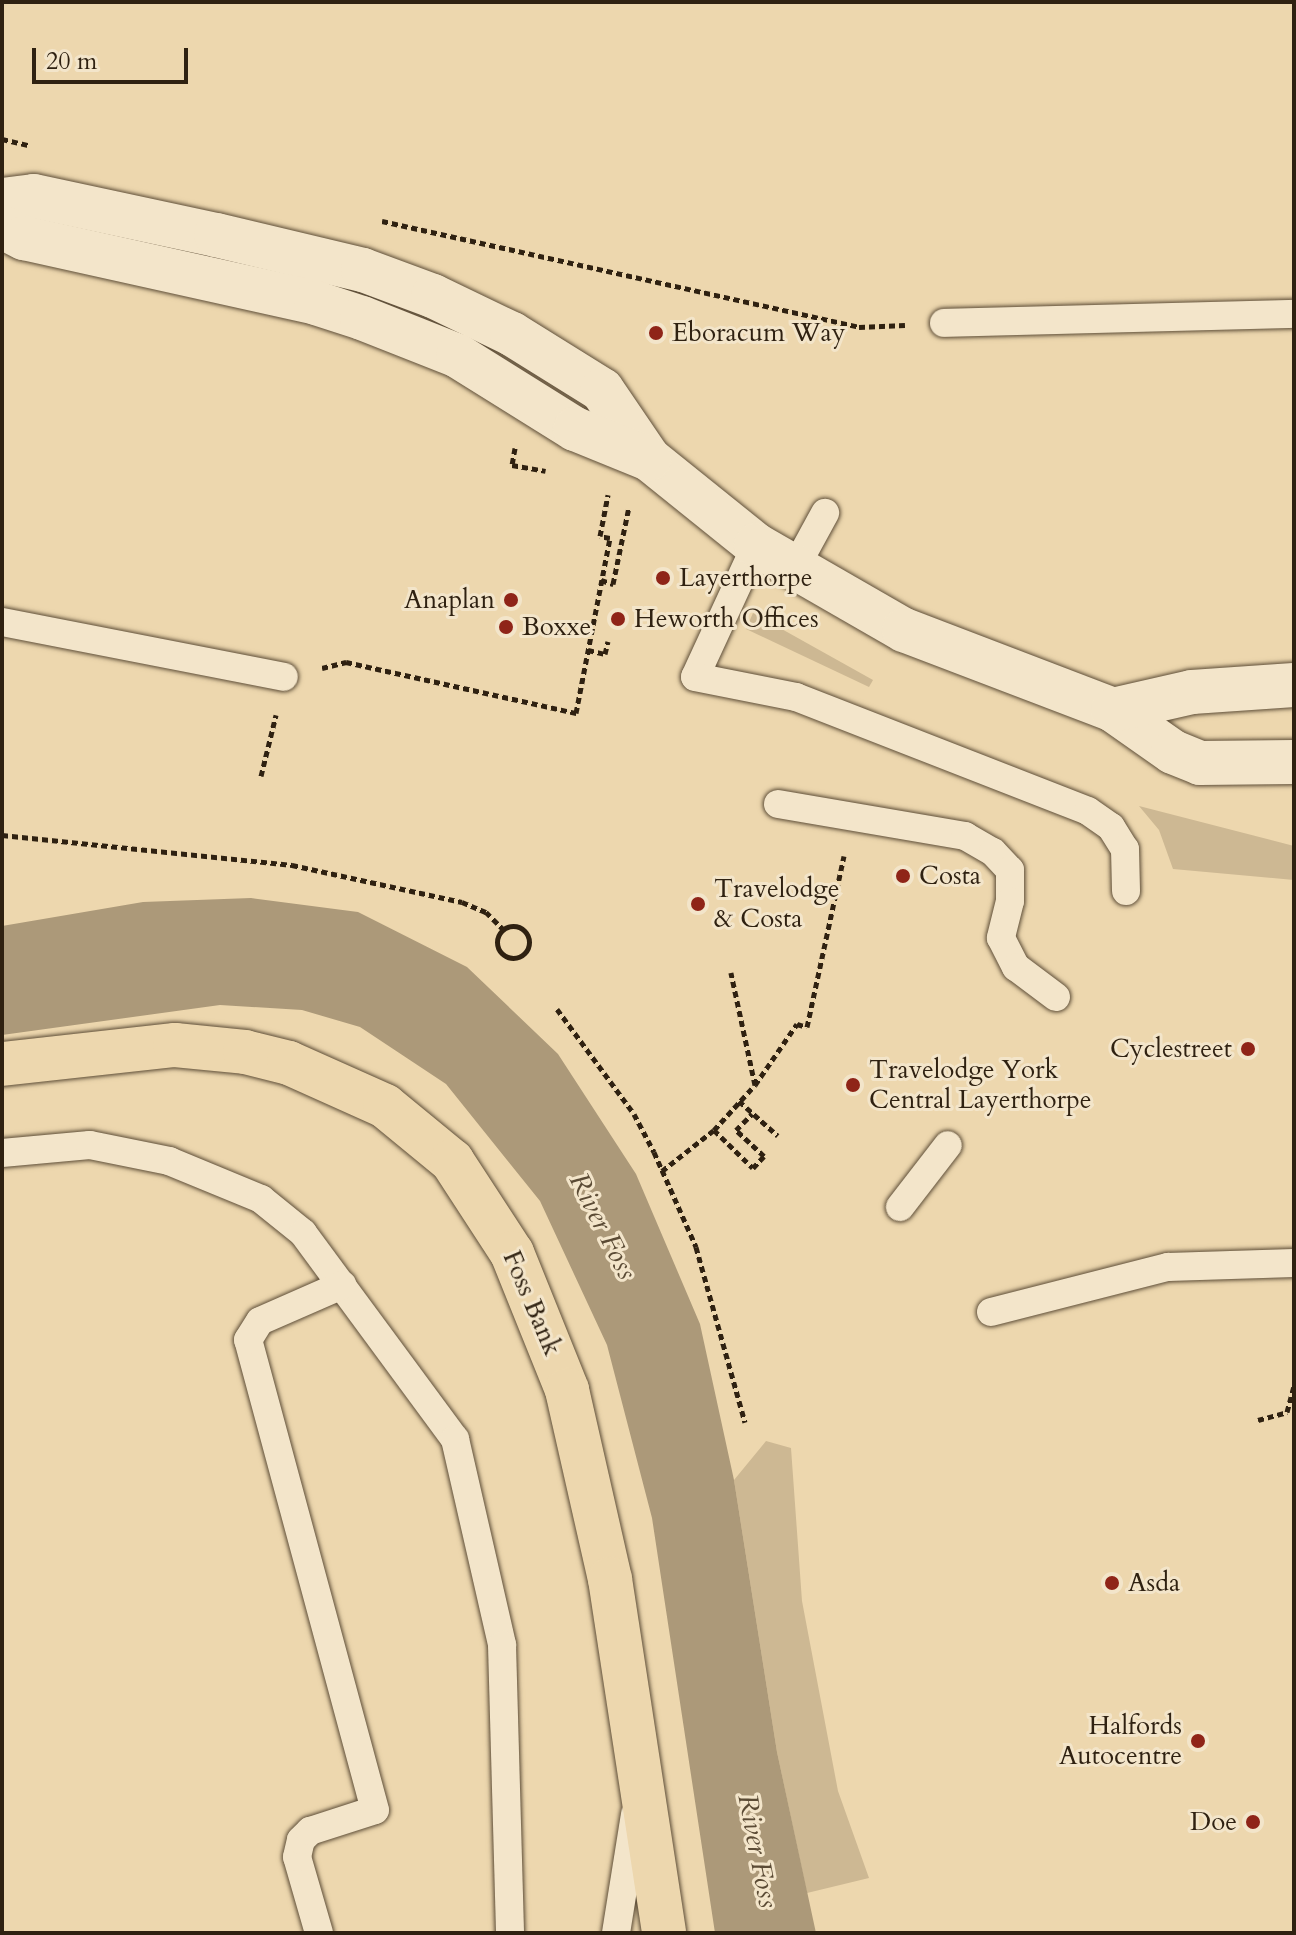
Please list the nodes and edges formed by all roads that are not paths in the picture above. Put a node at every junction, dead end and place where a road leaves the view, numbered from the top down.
1 (2, 200) edge
2 (2, 227) edge
3 (1294, 314) edge
4 (944, 323) road end
5 (633, 466) junction
6 (825, 513) dead end
7 (756, 545) junction
8 (795, 568) junction
9 (2, 622) edge
10 (284, 677) road end
11 (1294, 685) edge
12 (1113, 710) junction
13 (1294, 762) edge
14 (778, 804) dead end
15 (1126, 891) dead end
16 (1056, 997) dead end
17 (2, 1064) edge
18 (948, 1145) dead end
19 (2, 1153) edge
20 (900, 1207) dead end
21 (1294, 1263) edge
22 (342, 1285) junction
23 (991, 1312) dead end
24 (639, 1790) junction
25 (319, 1933) edge
26 (510, 1933) edge
27 (616, 1933) edge
28 (664, 1933) edge

1 - 5 street
2 - 5 street
3 - 4 lane
5 - 7 street
6 - 8 lane
7 - 8 street
7 - 15 lane
8 - 12 street
9 - 10 lane
11 - 12 street
12 - 13 street
14 - 16 lane
17 - 24 main road, Foss Bank
18 - 20 lane
19 - 22 lane
21 - 23 lane
22 - 25 lane
22 - 26 lane
24 - 27 lane
24 - 28 main road, Foss Bank

